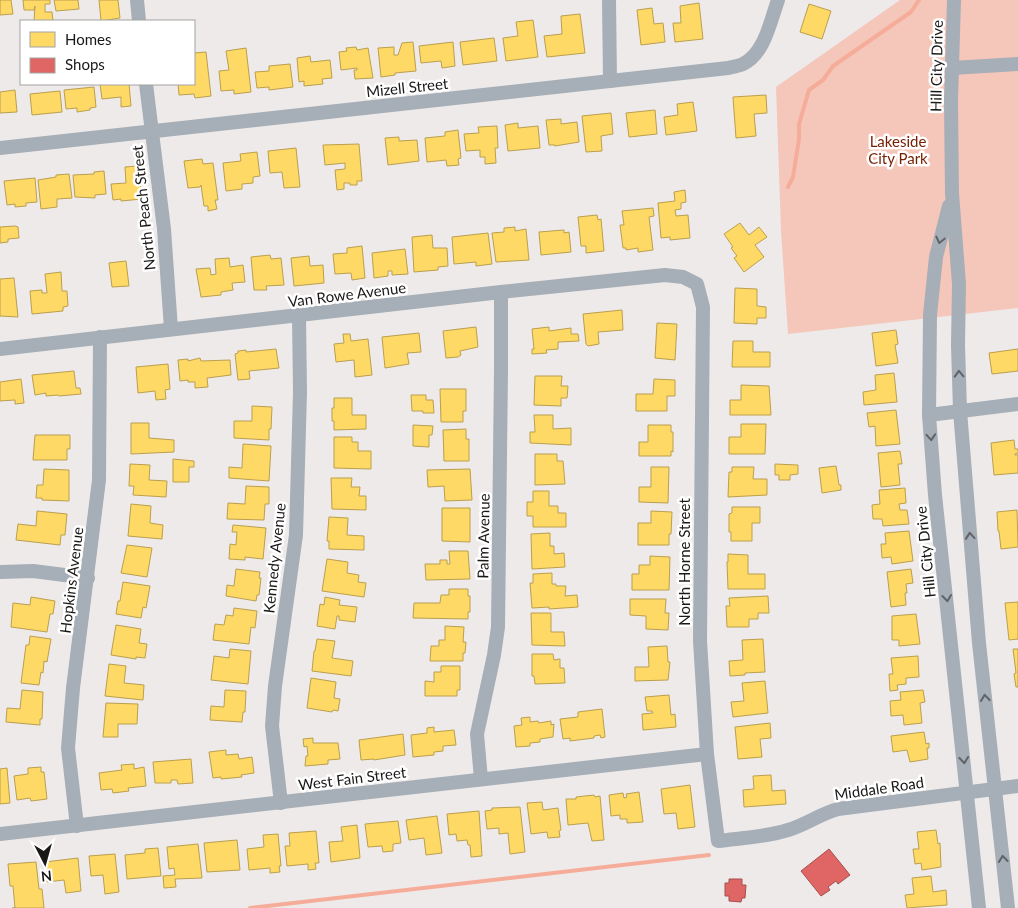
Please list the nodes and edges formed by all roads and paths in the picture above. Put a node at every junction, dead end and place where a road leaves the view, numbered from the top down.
1 (137, 0) edge
2 (609, 0) edge
3 (778, 0) edge
4 (954, 0) edge
5 (139, 20) edge
6 (1018, 64) edge
7 (952, 68) junction
8 (610, 81) junction
9 (146, 85) edge
10 (151, 132) junction
11 (0, 148) edge
12 (952, 193) junction
13 (697, 284) joint
14 (501, 292) junction
15 (299, 316) junction
16 (171, 330) junction
17 (100, 337) junction
18 (0, 349) edge
19 (1018, 404) edge
20 (960, 411) junction
21 (929, 415) junction
22 (0, 572) edge
23 (88, 578) junction
24 (708, 754) junction
25 (481, 779) junction
26 (1018, 786) edge
27 (996, 788) junction
28 (968, 792) junction
29 (281, 803) junction
30 (77, 826) junction
31 (0, 834) edge
32 (718, 840) joint
33 (979, 908) edge
34 (1008, 908) edge

1 - 5 street
2 - 8 street
3 - 8 street, Mizell Street
4 - 7 street, Hill City Drive
6 - 7 street
7 - 12 street, Hill City Drive
8 - 10 street, Mizell Street
9 - 10 street, North Peach Street
10 - 11 street, Mizell Street
10 - 16 street, North Peach Street
20 -> 12 street, Hill City Drive
12 -> 21 street, Hill City Drive
13 - 14 street, Van Rowe Avenue
13 - 24 street, North Horne Street
14 - 15 street, Van Rowe Avenue
14 - 25 street, Palm Avenue
15 - 16 street, Van Rowe Avenue
15 - 29 street, Kennedy Avenue
16 - 17 street, Van Rowe Avenue
17 - 18 street, Van Rowe Avenue
17 - 23 street, Hopkins Avenue
19 - 20 street
20 - 21 street
27 -> 20 street, Hill City Drive
21 -> 28 street, Hill City Drive
22 - 23 street
23 - 30 street, Hopkins Avenue
24 - 25 street, West Fain Street
24 - 32 street, North Horne Street
25 - 29 street, West Fain Street
26 - 27 street, Middale Road
27 - 28 street, Middale Road
34 -> 27 street, Hill City Drive
28 - 32 street, Middale Road
28 - 33 street, Hill City Drive
29 - 30 street, West Fain Street
30 - 31 street, West Fain Street

